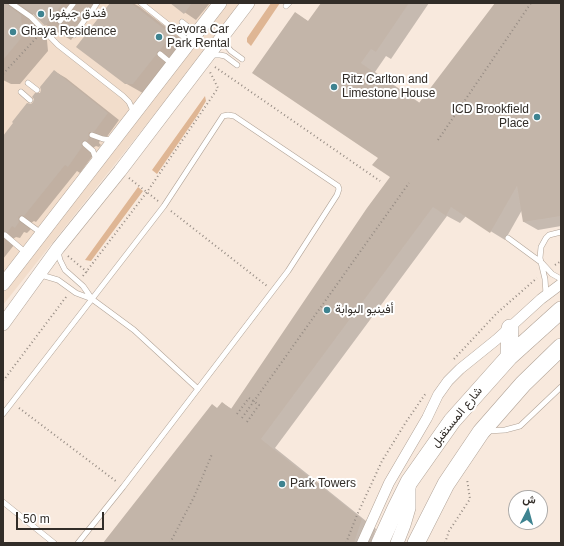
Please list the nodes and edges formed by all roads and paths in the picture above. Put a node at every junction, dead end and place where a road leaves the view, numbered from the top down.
1 (11, 3) edge
2 (97, 3) edge
3 (141, 3) edge
4 (220, 3) edge
5 (248, 3) edge
6 (531, 3) edge
7 (73, 4) dead end
8 (60, 21) dead end
9 (182, 22) dead end
10 (43, 31) junction
11 (74, 35) dead end
12 (223, 35) junction
13 (193, 38) junction
14 (160, 54) dead end
15 (206, 58) junction
16 (242, 59) dead end
17 (172, 64) junction
18 (237, 65) dead end
19 (3, 74) edge
20 (28, 83) dead end
21 (37, 90) dead end
22 (20, 92) dead end
23 (30, 100) dead end
24 (134, 114) junction
25 (92, 135) dead end
26 (115, 140) junction
27 (438, 140) dead end
28 (85, 144) dead end
29 (97, 163) junction
30 (120, 171) junction
31 (380, 181) dead end
32 (409, 183) dead end
33 (147, 192) junction
34 (164, 206) junction
35 (22, 219) dead end
36 (561, 232) edge
37 (41, 233) junction
38 (5, 235) dead end
39 (508, 238) dead end
40 (58, 248) junction
41 (26, 253) junction
42 (542, 263) junction
43 (87, 272) junction
44 (38, 275) junction
45 (561, 279) edge
46 (78, 282) junction
47 (3, 284) edge
48 (561, 284) edge
49 (72, 290) junction
50 (273, 291) junction
51 (546, 296) junction
52 (92, 299) junction
53 (561, 310) edge
54 (3, 324) edge
55 (510, 328) junction
56 (561, 347) edge
57 (509, 356) junction
58 (3, 381) edge
59 (561, 387) edge
60 (198, 388) junction
61 (254, 401) junction
62 (12, 402) junction
63 (3, 414) edge
64 (237, 414) dead end
65 (242, 418) dead end
66 (247, 422) dead end
67 (481, 432) junction
68 (212, 454) dead end
69 (467, 477) dead end
70 (409, 482) junction
71 (123, 487) junction
72 (4, 505) edge
73 (54, 543) edge
74 (78, 543) edge
75 (170, 543) edge
76 (362, 543) edge
77 (380, 543) edge
78 (397, 543) edge
79 (416, 543) edge
80 (445, 543) edge

1 - 10 lane
2 - 11 lane
3 - 13 lane
4 - 13 street
5 - 12 street
6 - 27 path
7 - 8 lane
9 - 13 lane
10 - 19 path
10 - 24 lane
12 - 15 street
12 - 16 lane
13 - 17 street
14 - 17 lane
15 - 18 lane
15 - 30 street
15 - 31 path
15 - 33 path
17 - 24 street
20 - 21 lane
22 - 23 lane
24 - 26 street
25 - 26 lane
26 - 29 street
28 - 29 lane
29 - 37 street
30 - 33 path
30 - 40 street
32 - 61 path
33 - 34 path
33 - 43 path
34 - 50 path
34 - 50 lane
34 - 52 lane
35 - 37 lane
36 - 42 lane
37 - 41 street
38 - 41 lane
39 - 42 lane
40 - 43 path
40 - 44 street
40 - 46 lane
41 - 47 street
42 - 45 lane
42 - 51 lane
43 - 46 path
44 - 49 lane
44 - 54 street
46 - 52 lane
48 - 51 street
49 - 52 lane
49 - 58 path
50 - 60 lane
51 - 55 street
52 - 60 lane
52 - 62 lane
53 - 57 main road, شارع المستقبل
55 - 57 main road
55 - 76 street
56 - 67 main road
57 - 70 main road, شارع المستقبل
59 - 67 lane
60 - 71 lane
61 - 64 path
61 - 65 path
61 - 66 path
62 - 63 lane
62 - 71 path
67 - 79 main road
68 - 75 path
69 - 80 path
70 - 77 main road, شارع المستقبل
70 - 78 street
71 - 74 lane
72 - 73 lane

